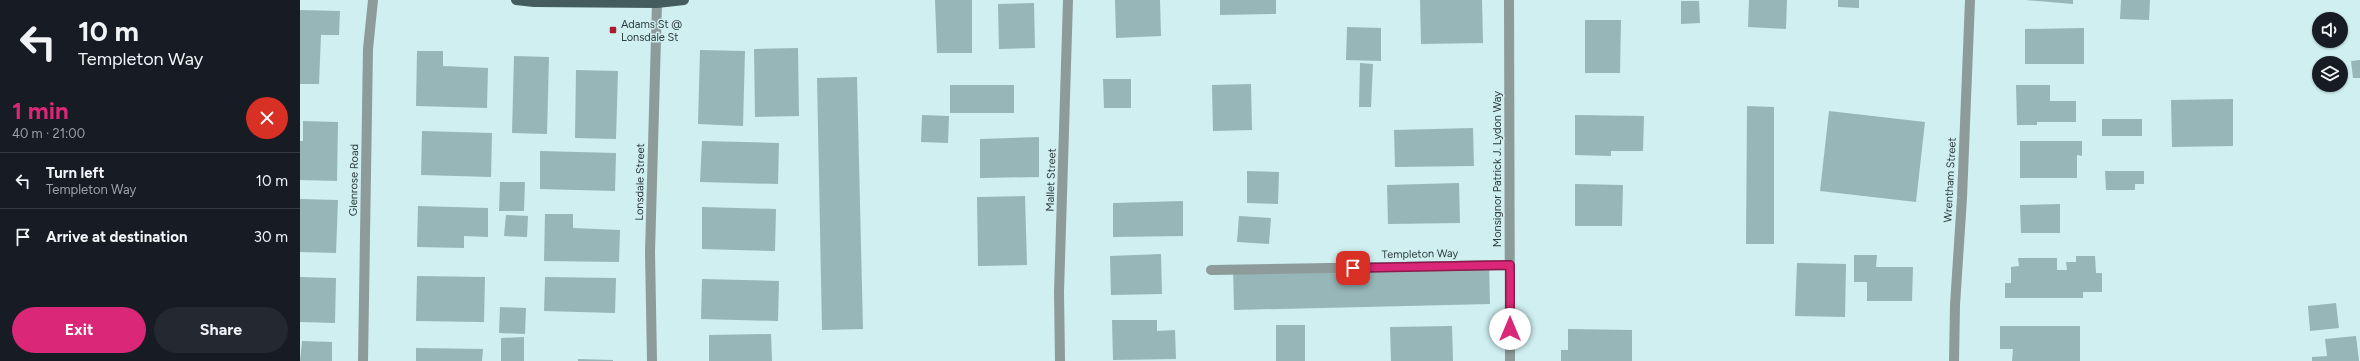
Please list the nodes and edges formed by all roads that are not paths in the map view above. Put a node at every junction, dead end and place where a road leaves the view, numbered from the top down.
1 (373, 0) edge
2 (516, 0) edge
3 (684, 0) edge
4 (1068, 0) edge
5 (1509, 0) edge
6 (1970, 0) edge
7 (657, 3) junction
8 (1510, 265) junction
9 (1211, 270) dead end
10 (363, 361) edge
11 (652, 361) edge
12 (1060, 361) edge
13 (1510, 361) edge
14 (1954, 361) edge

1 - 10 street, Glenrose Road
2 - 7 main road
3 - 7 main road
4 - 12 street, Mallet Street
5 - 8 street, Monsignor Patrick J. Lydon Way
6 - 14 street, Wrentham Street
7 - 11 street, Lonsdale Street
8 - 9 street, Templeton Way
8 - 13 street, Monsignor Patrick J. Lydon Way

